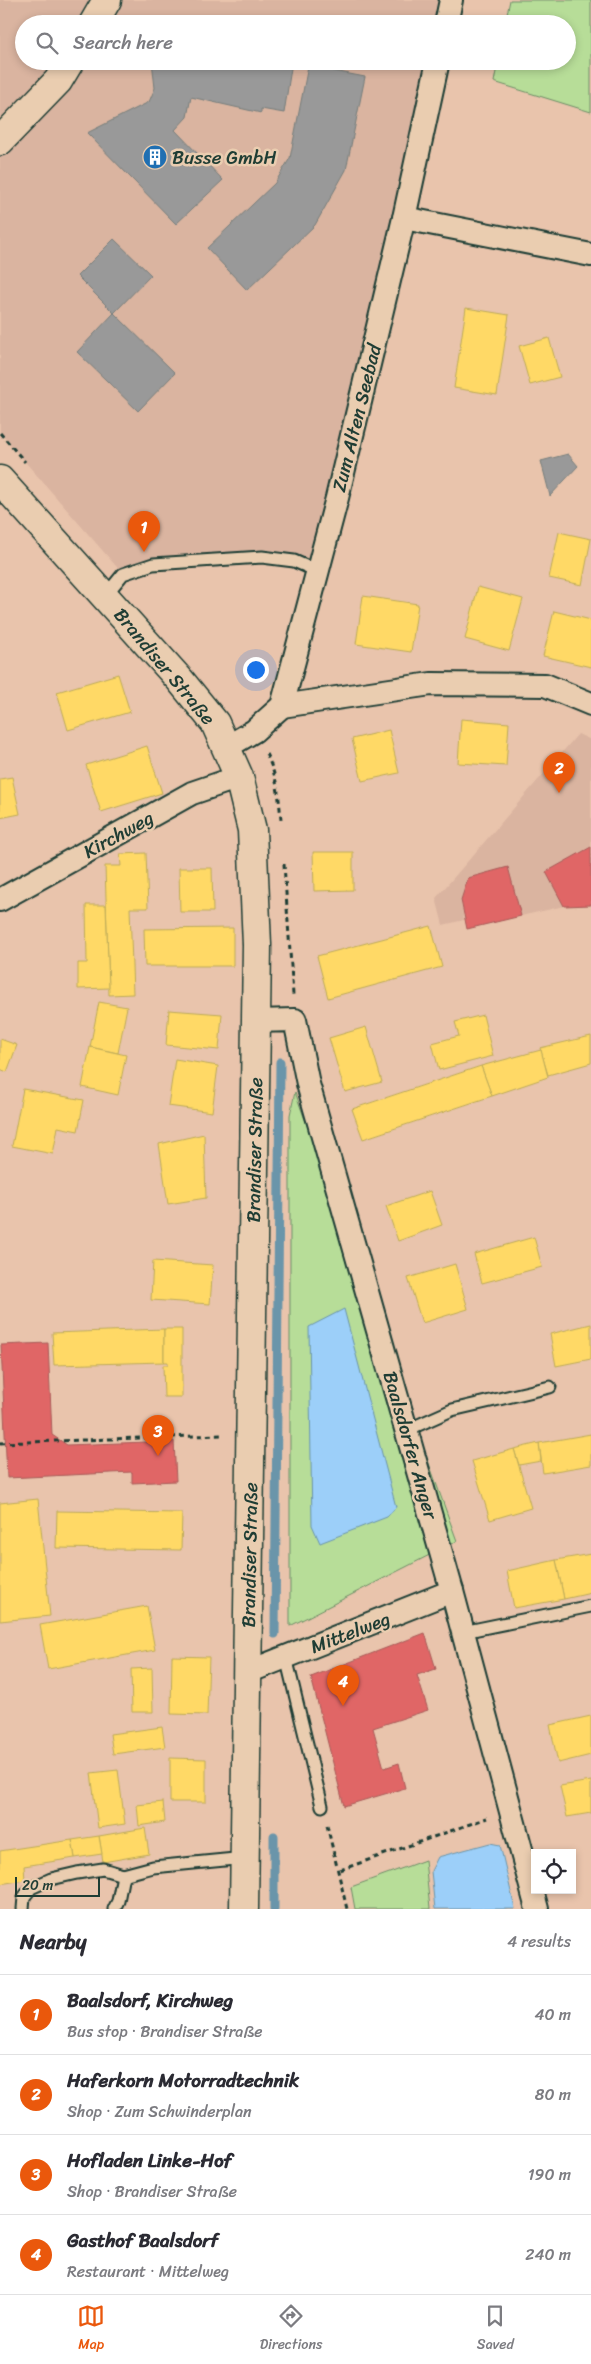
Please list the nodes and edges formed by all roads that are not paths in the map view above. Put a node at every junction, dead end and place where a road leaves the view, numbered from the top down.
1 (107, 0) edge
2 (451, 0) edge
3 (98, 15) edge
4 (448, 15) edge
5 (65, 70) edge
6 (436, 70) edge
7 (0, 141) edge
8 (404, 218) junction
9 (591, 255) edge
10 (0, 480) edge
11 (317, 571) junction
12 (105, 596) junction
13 (591, 704) edge
14 (282, 706) junction
15 (228, 747) junction
16 (240, 777) junction
17 (0, 900) edge
18 (255, 1021) junction
19 (550, 1387) dead end
20 (406, 1430) junction
21 (452, 1591) junction
22 (591, 1606) edge
23 (463, 1632) junction
24 (286, 1657) junction
25 (248, 1672) junction
26 (322, 1806) road end
27 (245, 1858) junction
28 (123, 1875) junction
29 (23, 1909) edge
30 (114, 1909) edge
31 (244, 1909) edge
32 (537, 1909) edge

1 - 3 street
2 - 4 street
5 - 7 street
6 - 8 street, Zum Alten Seebad
8 - 9 street
8 - 11 street, Zum Alten Seebad
10 - 12 street, Brandiser Straße
11 - 12 lane
11 - 14 street, Zum Alten Seebad
12 - 15 street, Brandiser Straße
13 - 14 street
14 - 15 street
15 - 16 street, Brandiser Straße
16 - 17 street, Kirchweg
16 - 18 street, Brandiser Straße
18 - 20 street, Baalsdorfer Anger
18 - 25 street, Brandiser Straße
19 - 20 lane
20 - 21 street, Baalsdorfer Anger
21 - 23 street, Baalsdorfer Anger
21 - 24 street, Mittelweg
22 - 23 lane
23 - 32 street, Baalsdorfer Anger
24 - 25 street, Mittelweg
24 - 26 lane
25 - 27 street, Brandiser Straße
27 - 28 lane
27 - 31 street, Brandiser Straße
28 - 29 lane
28 - 30 lane

